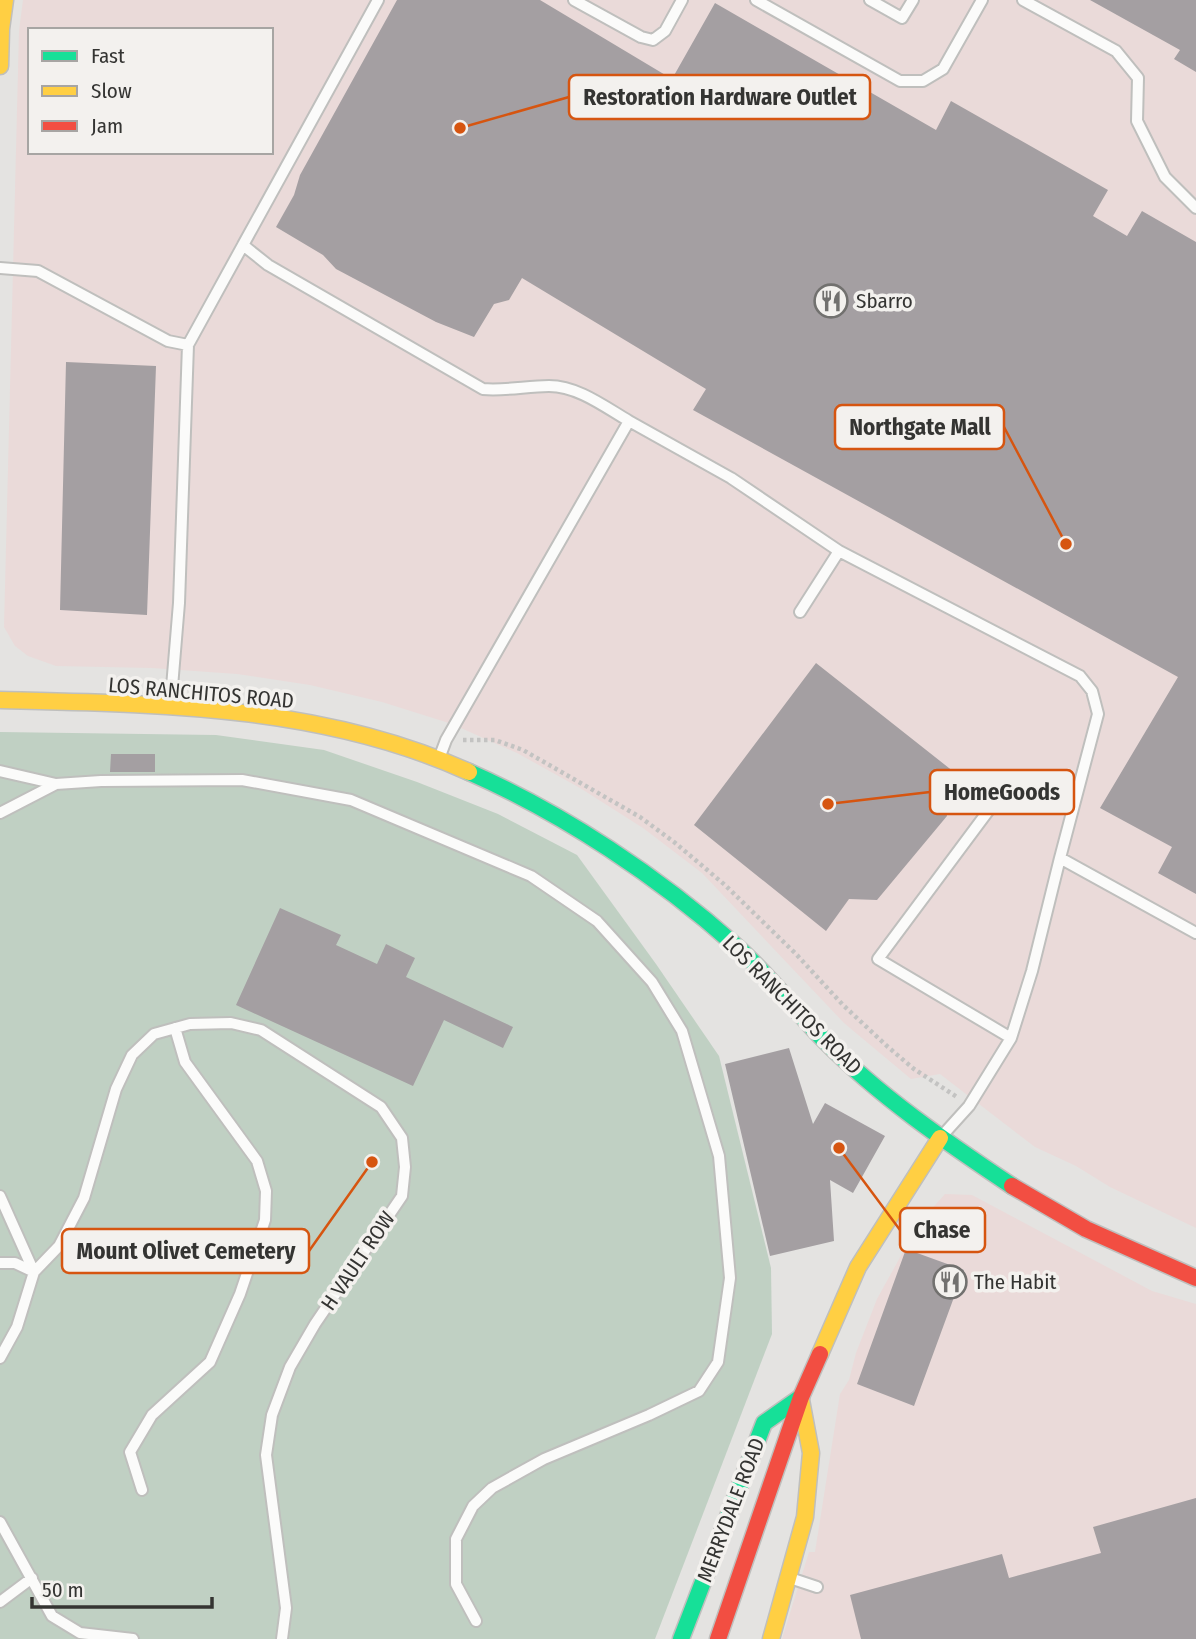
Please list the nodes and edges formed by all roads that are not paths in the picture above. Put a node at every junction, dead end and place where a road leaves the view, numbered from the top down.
1 (5, 0) edge
2 (378, 0) edge
3 (574, 0) edge
4 (682, 0) edge
5 (756, 0) edge
6 (870, 0) edge
7 (914, 0) edge
8 (982, 0) edge
9 (1023, 0) edge
10 (0, 66) edge
11 (1196, 208) edge
12 (243, 245) junction
13 (0, 268) edge
14 (188, 345) junction
15 (629, 421) junction
16 (839, 551) junction
17 (800, 612) dead end
18 (151, 685) dead end
19 (178, 687) joint
20 (0, 700) edge
21 (439, 758) junction
22 (0, 771) edge
23 (1009, 783) dead end
24 (56, 784) junction
25 (0, 813) edge
26 (1060, 858) junction
27 (690, 886) dead end
28 (710, 924) junction
29 (1196, 933) edge
30 (174, 1028) junction
31 (1011, 1038) junction
32 (940, 1138) junction
33 (0, 1196) edge
34 (0, 1263) edge
35 (34, 1272) junction
36 (1196, 1278) edge
37 (0, 1359) edge
38 (801, 1397) junction
39 (142, 1490) dead end
40 (0, 1522) edge
41 (32, 1578) junction
42 (790, 1578) junction
43 (817, 1587) dead end
44 (0, 1601) edge
45 (476, 1621) dead end
46 (133, 1639) edge
47 (282, 1639) edge
48 (681, 1639) edge
49 (718, 1639) edge
50 (771, 1639) edge

1 - 10 main road
2 - 12 lane
3 - 4 lane
5 - 8 lane
6 - 7 lane
9 - 11 lane
12 - 14 lane
12 - 15 lane
13 - 14 lane
14 - 19 lane
15 - 16 lane
15 - 21 lane
16 - 17 lane
16 - 26 lane
18 - 19 main road, LOS RANCHITOS ROAD
20 - 21 main road, LOS RANCHITOS ROAD
21 - 28 main road, LOS RANCHITOS ROAD
22 - 24 lane
23 - 31 lane
24 - 25 lane
24 - 45 lane
26 - 29 lane
26 - 31 lane
27 - 28 main road, LOS RANCHITOS ROAD
28 - 32 main road, LOS RANCHITOS ROAD
30 - 35 lane
30 - 39 lane
30 - 47 lane, H VAULT ROW
31 - 32 lane
32 - 36 main road, LOS RANCHITOS ROAD
32 - 38 main road, MERRYDALE ROAD
33 - 35 lane
34 - 35 lane
35 - 37 lane
38 - 42 main road
38 - 48 main road, MERRYDALE ROAD
38 - 49 main road, MERRYDALE ROAD
40 - 41 lane
41 - 44 lane
41 - 46 lane
42 - 43 lane
42 - 50 main road

